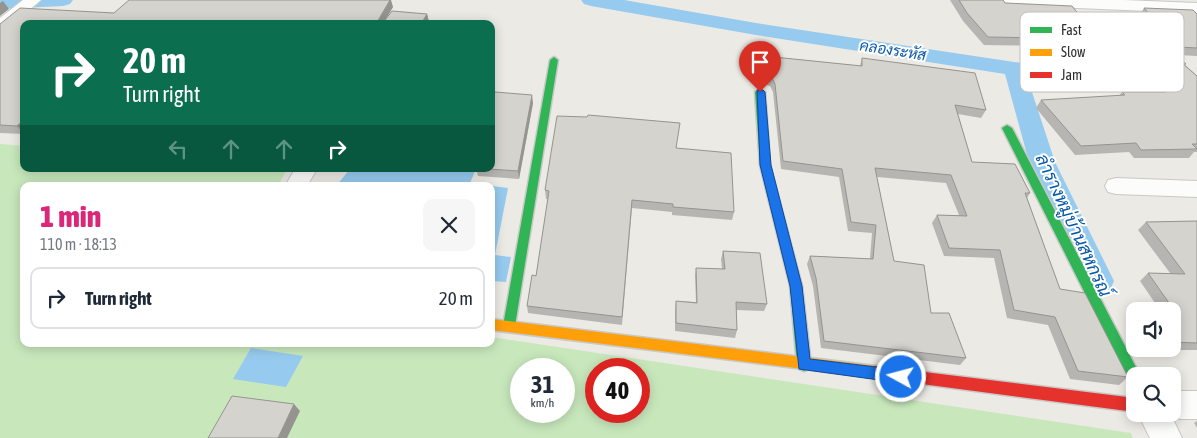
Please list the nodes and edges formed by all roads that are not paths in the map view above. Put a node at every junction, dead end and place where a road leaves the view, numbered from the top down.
1 (33, 0) edge
2 (1000, 0) edge
3 (1197, 8) edge
4 (2, 25) edge
5 (554, 60) dead end
6 (760, 92) dead end
7 (1007, 128) dead end
8 (1116, 186) dead end
9 (1197, 189) edge
10 (495, 324) edge
11 (509, 326) junction
12 (804, 365) junction
13 (1129, 367) edge
14 (1126, 404) edge
15 (1172, 422) edge
16 (1167, 438) edge

1 - 4 street
2 - 3 street
5 - 11 street
6 - 12 street
7 - 13 street
8 - 9 street
10 - 11 street
11 - 12 street
12 - 14 street
15 - 16 street

